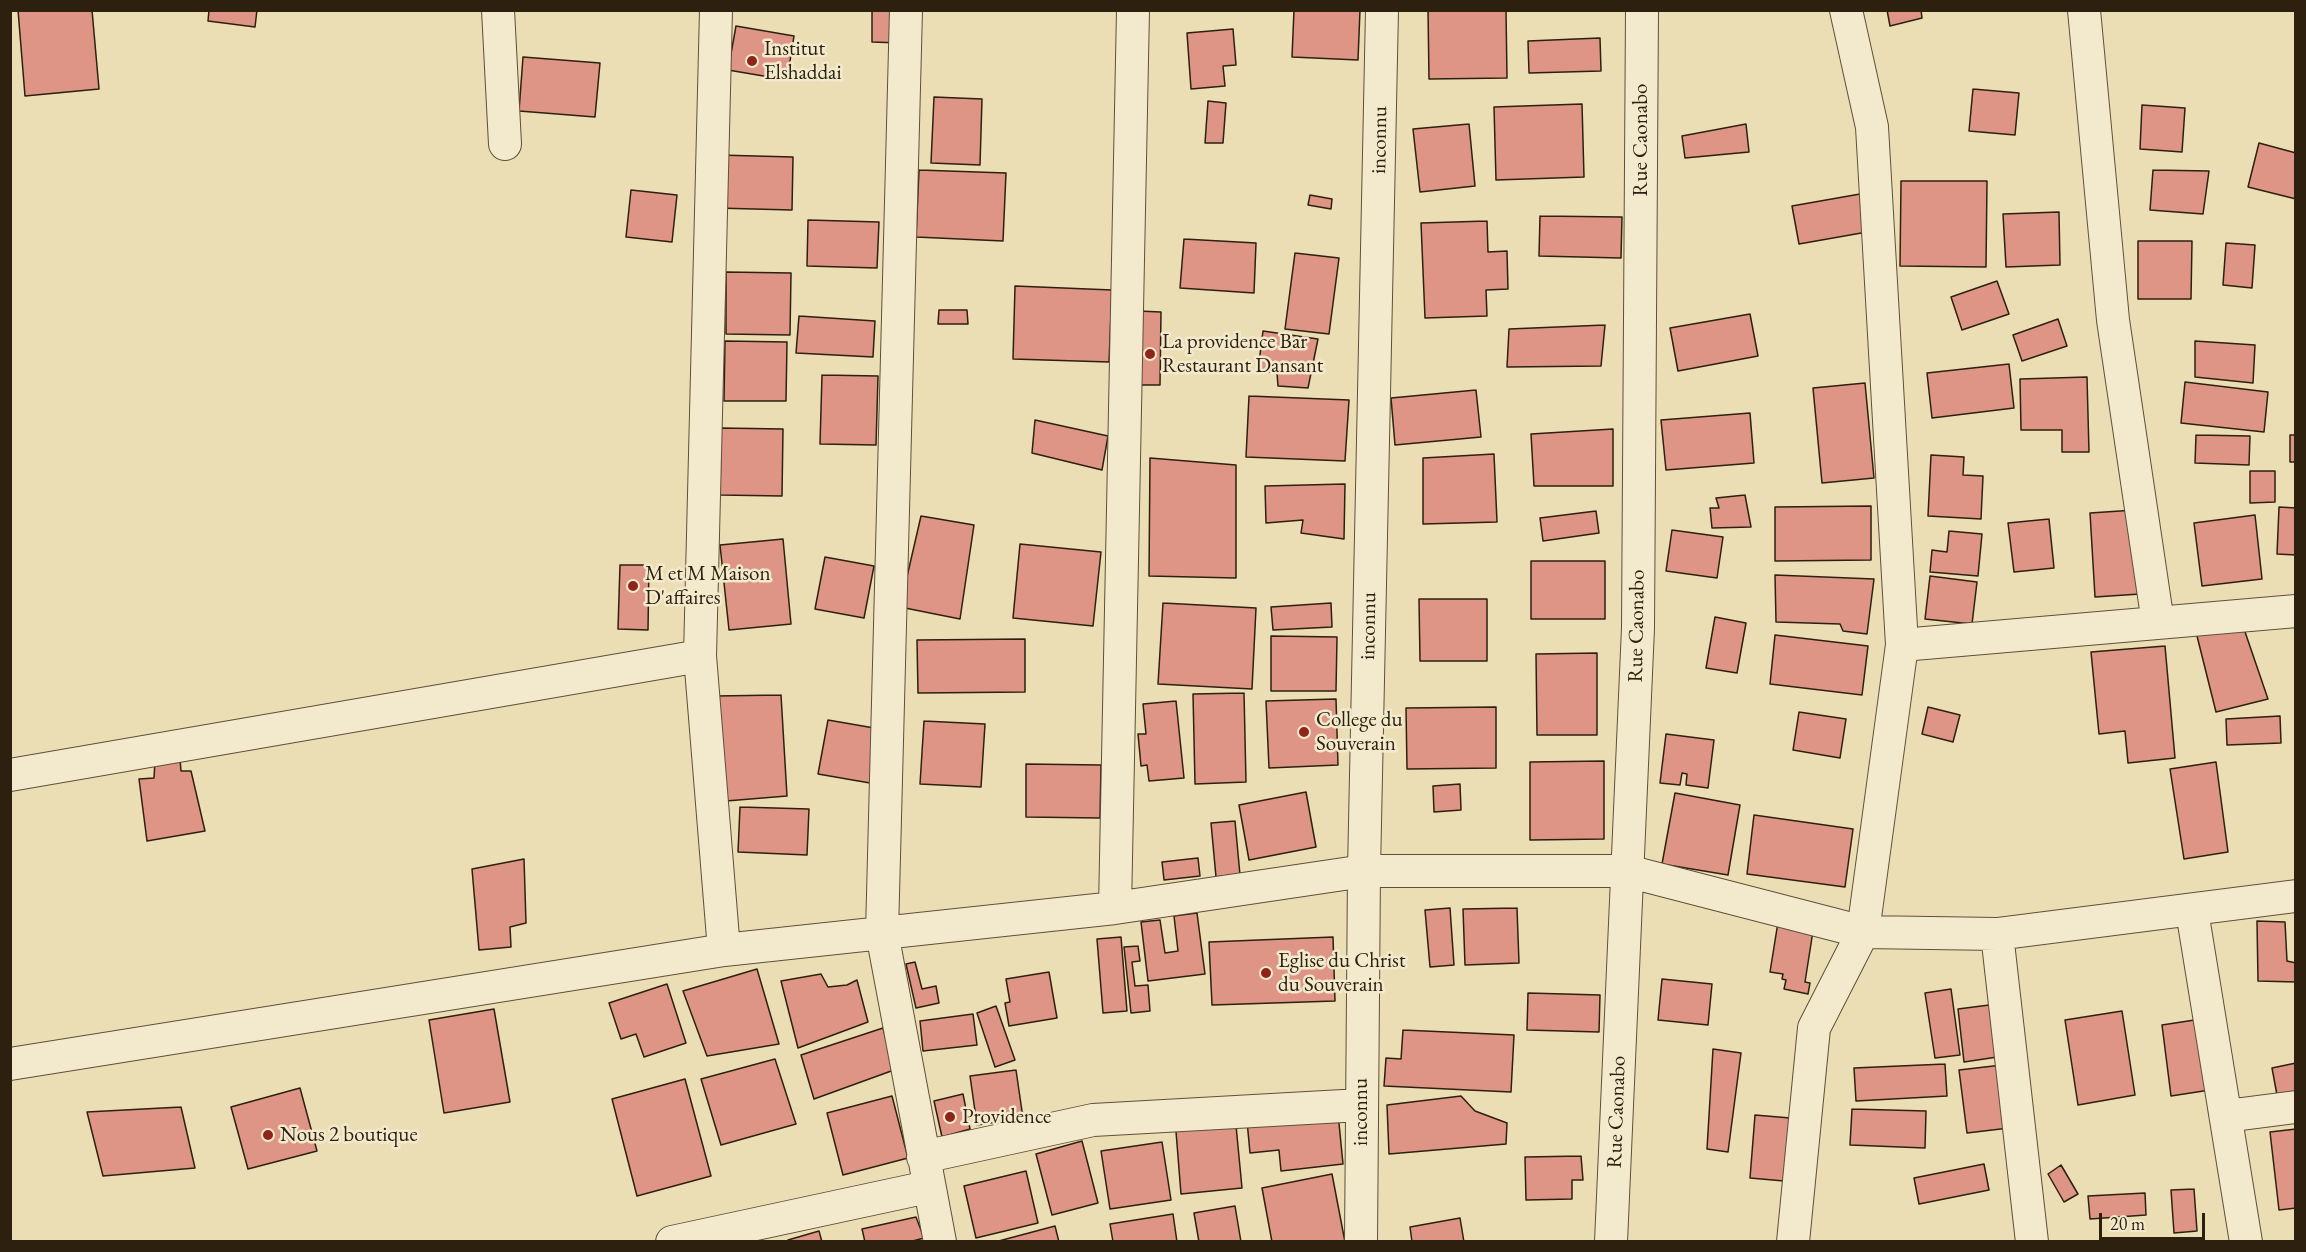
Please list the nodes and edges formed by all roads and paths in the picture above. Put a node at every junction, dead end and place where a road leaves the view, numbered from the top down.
1 (498, 10) edge
2 (716, 10) edge
3 (906, 10) edge
4 (1133, 10) edge
5 (1382, 10) edge
6 (1642, 10) edge
7 (1846, 10) edge
8 (2084, 10) edge
9 (505, 144) dead end
10 (2295, 611) edge
11 (2158, 623) junction
12 (1902, 645) junction
13 (699, 656) junction
14 (10, 775) edge
15 (1364, 871) junction
16 (1627, 871) junction
17 (2295, 896) edge
18 (1115, 909) junction
19 (2192, 911) junction
20 (1863, 932) junction
21 (882, 933) junction
22 (1998, 934) junction
23 (724, 950) junction
24 (10, 1064) edge
25 (1361, 1105) junction
26 (2295, 1107) edge
27 (2226, 1116) junction
28 (926, 1172) junction
29 (672, 1242) edge
30 (940, 1242) edge
31 (1361, 1242) edge
32 (1611, 1242) edge
33 (1793, 1242) edge
34 (2032, 1242) edge
35 (2246, 1242) edge

1 - 9 street
2 - 13 street
3 - 21 street
4 - 18 street
5 - 15 street, inconnu
6 - 16 street, Rue Caonabo
7 - 12 street
8 - 11 street
10 - 11 street
11 - 12 street
12 - 20 street
13 - 14 street
13 - 23 street
15 - 16 street
15 - 18 street
15 - 25 street, inconnu
16 - 20 street
16 - 32 street, Rue Caonabo
17 - 19 street
18 - 21 street
19 - 22 street
19 - 27 street
20 - 22 street
20 - 33 street
21 - 23 street
21 - 28 street
22 - 34 street
23 - 24 street
25 - 28 street
25 - 31 street, inconnu
26 - 27 street
27 - 35 street
28 - 29 street
28 - 30 street

